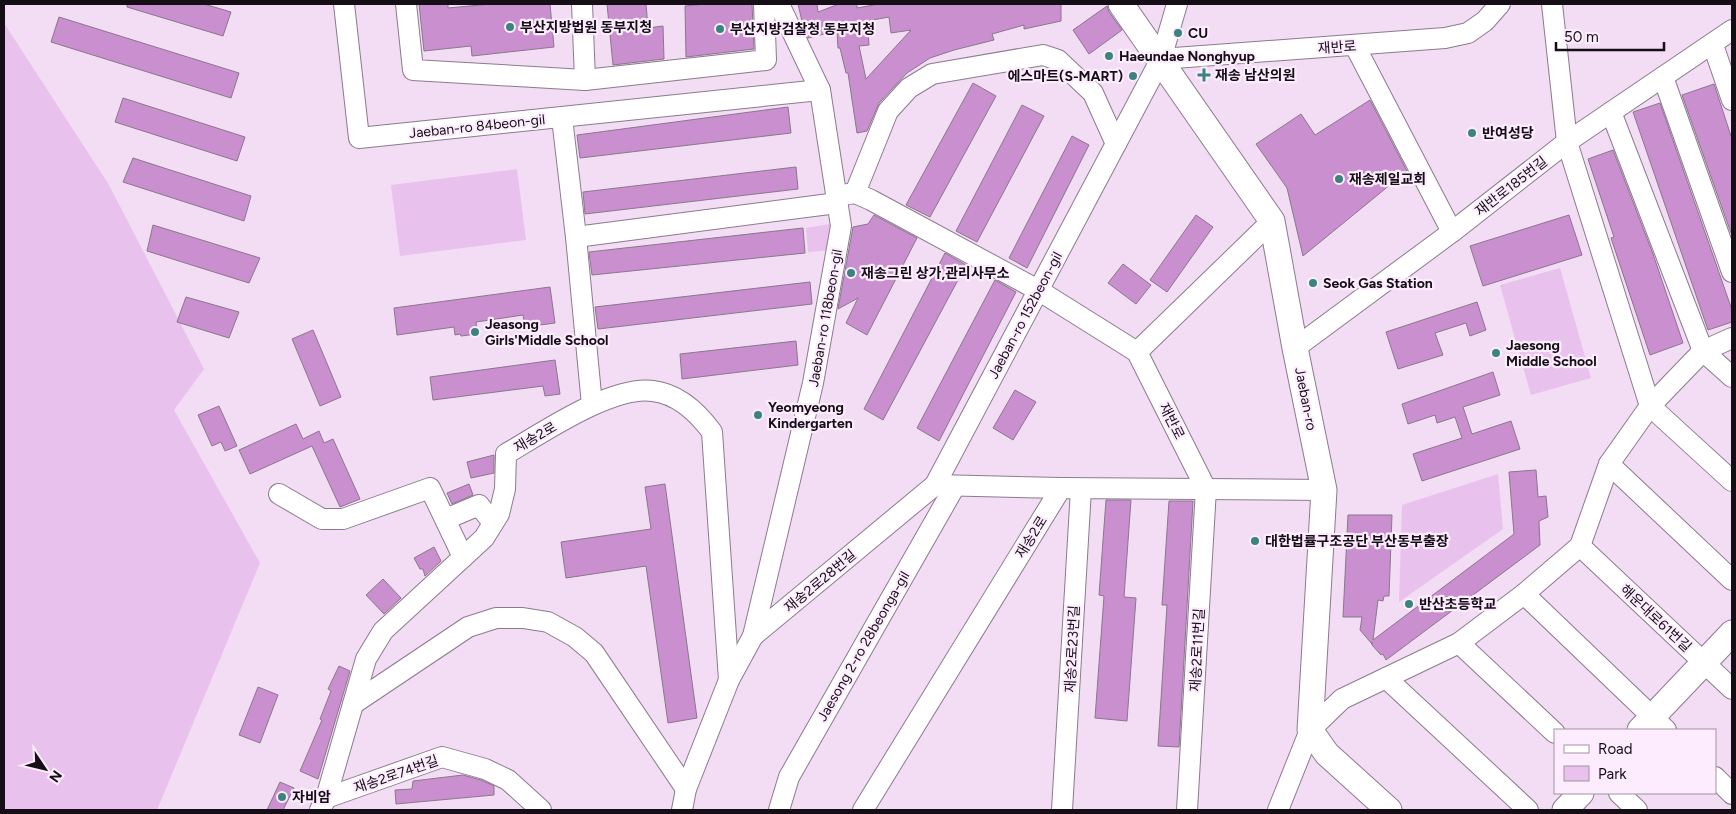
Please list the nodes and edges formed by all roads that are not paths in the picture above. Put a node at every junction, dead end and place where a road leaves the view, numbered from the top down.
1 (344, 4) edge
2 (406, 4) edge
3 (582, 4) edge
4 (764, 4) edge
5 (779, 4) edge
6 (1120, 4) edge
7 (1177, 4) edge
8 (1500, 4) edge
9 (1552, 4) edge
10 (1732, 30) edge
11 (1713, 45) junction
12 (1355, 46) junction
13 (1161, 59) junction
14 (1663, 77) junction
15 (585, 80) junction
16 (820, 90) junction
17 (1732, 100) edge
18 (1611, 112) junction
19 (562, 118) junction
20 (1567, 142) junction
21 (1116, 144) junction
22 (843, 197) junction
23 (1272, 221) junction
24 (1452, 232) junction
25 (576, 237) junction
26 (1732, 272) edge
27 (1038, 290) junction
28 (1732, 338) edge
29 (1295, 348) junction
30 (1703, 351) junction
31 (1137, 352) junction
32 (1732, 377) edge
33 (592, 405) junction
34 (1650, 406) junction
35 (1609, 464) junction
36 (1732, 481) edge
37 (934, 485) junction
38 (954, 486) junction
39 (1061, 488) junction
40 (1081, 489) junction
41 (1206, 489) junction
42 (1324, 490) junction
43 (279, 494) dead end
44 (446, 519) junction
45 (493, 523) junction
46 (1580, 546) junction
47 (463, 557) junction
48 (1732, 580) edge
49 (1524, 594) junction
50 (1732, 633) edge
51 (753, 636) junction
52 (1459, 643) junction
53 (1704, 663) junction
54 (1386, 678) junction
55 (728, 680) junction
56 (1732, 690) edge
57 (353, 704) junction
58 (1653, 726) edge
59 (1310, 730) junction
60 (1554, 732) edge
61 (1716, 778) edge
62 (686, 788) junction
63 (1580, 794) edge
64 (1620, 794) edge
65 (1732, 794) edge
66 (323, 804) edge
67 (541, 810) edge
68 (682, 810) edge
69 (779, 810) edge
70 (863, 810) edge
71 (1062, 810) edge
72 (1187, 810) edge
73 (1278, 810) edge
74 (1389, 810) edge
75 (1528, 810) edge
76 (1565, 810) edge
77 (1637, 810) edge

1 - 19 street, Jaeban-ro 84beon-gil
2 - 15 street
3 - 15 street
4 - 15 street
5 - 16 street, Jaeban-ro 118beon-gil
6 - 13 main road, Jaeban-ro
7 - 13 street, Jaeban-ro 152beon-gil
8 - 12 street, 재반로
9 - 20 street
10 - 11 street, 재반로185번길
11 - 14 street, 재반로185번길
11 - 17 street
12 - 13 street, 재반로
12 - 24 street
13 - 21 street, Jaeban-ro 152beon-gil
13 - 23 main road, Jaeban-ro
14 - 18 street, 재반로185번길
14 - 26 street
16 - 19 street
16 - 22 street, Jaeban-ro 118beon-gil
18 - 20 street, 재반로185번길
18 - 30 street
19 - 25 street, Jaeban-ro 84beon-gil
20 - 24 street, 재반로185번길
20 - 34 street
21 - 22 street
21 - 27 street, Jaeban-ro 152beon-gil
22 - 25 street
22 - 27 street
22 - 51 street, Jaeban-ro 118beon-gil
23 - 29 main road, Jaeban-ro
23 - 31 street
24 - 29 street, 재반로185번길
25 - 33 street, Jaeban-ro 84beon-gil
27 - 31 street
27 - 37 street, Jaeban-ro 152beon-gil
28 - 30 street
29 - 42 main road, Jaeban-ro
30 - 32 street
30 - 34 street
31 - 41 street, 재반로
33 - 45 street, 재송2로
33 - 55 street, 재송2로
34 - 35 street
34 - 36 street
35 - 46 street
35 - 48 street
37 - 38 street
37 - 51 street, 재송2로28번길
38 - 39 street
38 - 69 street, Jaesong 2-ro 28beonga-gil
39 - 40 street
39 - 70 street, 재송2로
40 - 41 street
40 - 71 street, 재송2로23번길
41 - 42 street
41 - 72 street, 재송2로11번길
42 - 59 main road, Jaeban-ro
43 - 44 street
44 - 45 street
44 - 47 street
45 - 47 street, 재송2로
46 - 49 street
46 - 53 street, 해운대로61번길
47 - 57 street, 재송2로
49 - 52 street
49 - 58 street
50 - 53 main road
51 - 55 street, 재송2로28번길
52 - 54 street
52 - 60 street
53 - 56 street, 해운대로61번길
53 - 58 main road
54 - 59 street
54 - 75 street
55 - 62 street, 재송2로28번길
57 - 62 street
57 - 66 street, 재송2로
59 - 73 street
59 - 74 main road
61 - 65 street
62 - 68 street, 재송2로28번길
63 - 76 main road
64 - 77 street
66 - 67 street, 재송2로74번길

